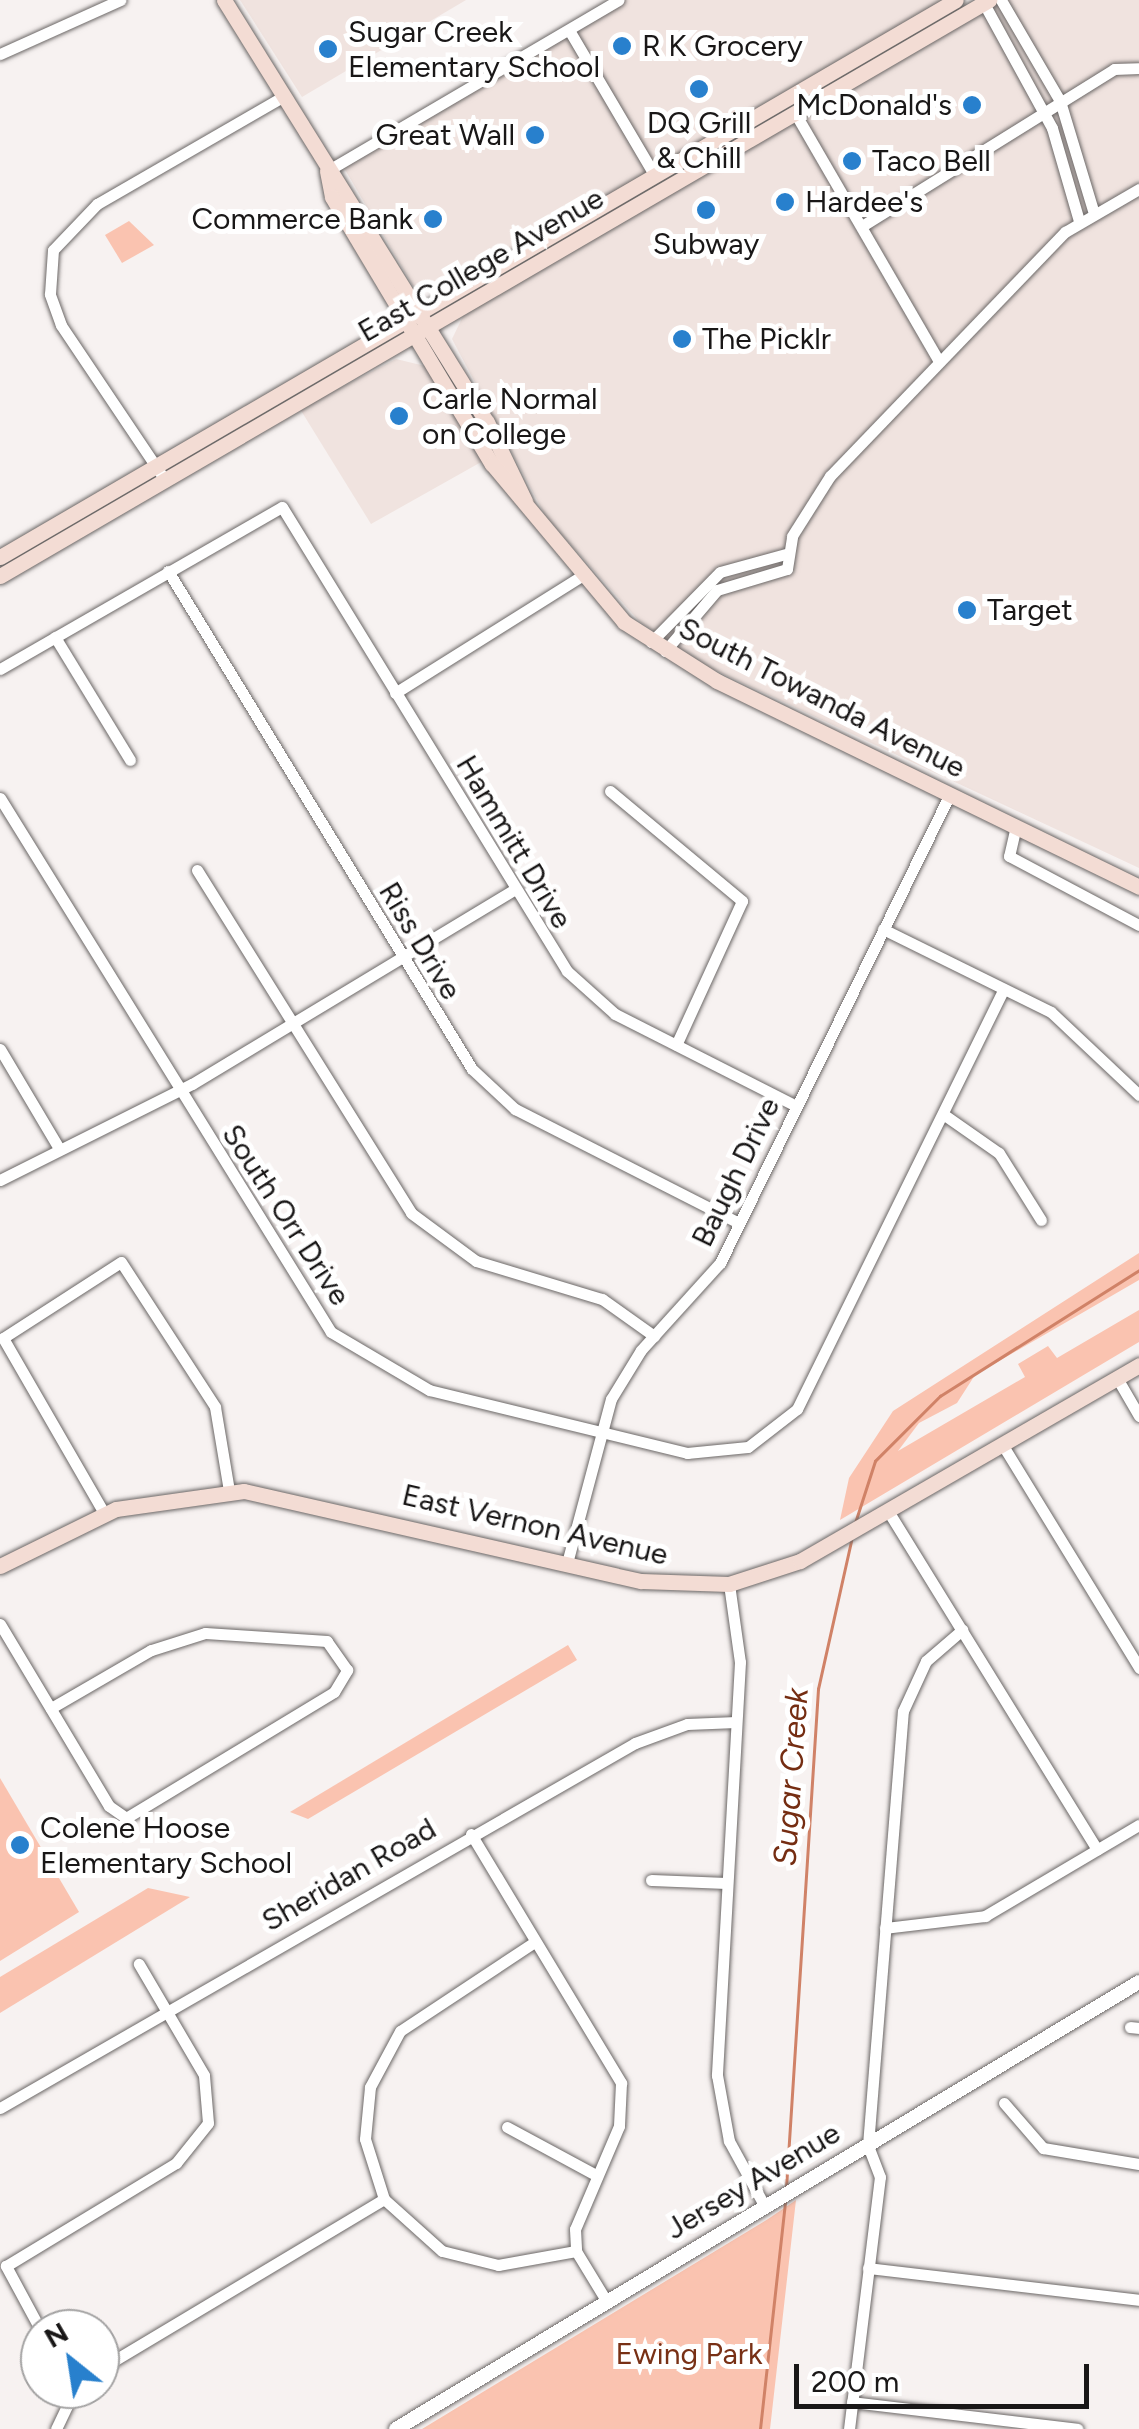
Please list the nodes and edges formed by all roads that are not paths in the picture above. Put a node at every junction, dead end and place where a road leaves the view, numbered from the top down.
1 (120, 0) edge
2 (224, 0) edge
3 (620, 0) edge
4 (956, 0) edge
5 (1001, 0) edge
6 (984, 2) edge
7 (569, 30) junction
8 (0, 54) edge
9 (1137, 66) edge
10 (797, 90) junction
11 (282, 97) junction
12 (1060, 101) junction
13 (1044, 110) junction
14 (795, 114) junction
15 (724, 155) junction
16 (327, 171) junction
17 (654, 176) junction
18 (1139, 189) edge
19 (1094, 210) junction
20 (1079, 221) junction
21 (862, 226) junction
22 (425, 318) junction
23 (410, 327) junction
24 (940, 361) junction
25 (160, 473) junction
26 (525, 501) junction
27 (786, 554) junction
28 (0, 557) edge
29 (168, 571) junction
30 (0, 576) edge
31 (580, 577) junction
32 (56, 637) junction
33 (658, 646) junction
34 (0, 669) edge
35 (395, 693) junction
36 (130, 760) dead end
37 (610, 791) dead end
38 (950, 794) junction
39 (0, 798) edge
40 (1016, 826) junction
41 (197, 870) dead end
42 (1139, 887) edge
43 (513, 890) junction
44 (1139, 925) edge
45 (883, 929) junction
46 (401, 958) junction
47 (1004, 989) junction
48 (289, 1024) junction
49 (676, 1045) junction
50 (0, 1049) edge
51 (178, 1091) junction
52 (1139, 1095) edge
53 (796, 1106) junction
54 (942, 1114) junction
55 (60, 1150) junction
56 (0, 1180) edge
57 (1041, 1220) dead end
58 (739, 1223) junction
59 (654, 1336) junction
60 (1139, 1365) edge
61 (1117, 1378) junction
62 (1139, 1416) edge
63 (600, 1433) junction
64 (1002, 1444) junction
65 (229, 1491) junction
66 (886, 1511) junction
67 (104, 1513) junction
68 (567, 1563) junction
69 (0, 1566) edge
70 (730, 1584) junction
71 (0, 1624) edge
72 (962, 1630) junction
73 (1139, 1668) edge
74 (51, 1708) junction
75 (736, 1722) junction
76 (1139, 1825) edge
77 (471, 1834) junction
78 (1097, 1850) junction
79 (651, 1880) dead end
80 (726, 1884) junction
81 (886, 1928) junction
82 (533, 1944) junction
83 (139, 1964) dead end
84 (1139, 1982) edge
85 (166, 2011) junction
86 (1004, 2103) dead end
87 (0, 2108) edge
88 (507, 2128) dead end
89 (868, 2146) junction
90 (1139, 2164) edge
91 (592, 2174) junction
92 (384, 2199) junction
93 (767, 2203) junction
94 (576, 2251) junction
95 (868, 2268) junction
96 (1139, 2300) edge
97 (607, 2302) junction
98 (28, 2309) edge
99 (120, 2357) edge
100 (852, 2402) junction
101 (396, 2429) edge
102 (849, 2429) edge
103 (1077, 2429) edge

1 - 8 street
2 - 11 main road
3 - 7 street
4 - 10 main road, East College Avenue
5 - 12 street
6 - 13 street
6 - 14 main road, East College Avenue
7 - 16 street
7 - 17 street
9 - 12 street
10 - 15 main road
10 - 17 main road, East College Avenue
11 - 16 main road
11 - 25 street
12 - 13 street
12 - 19 street
13 - 20 street
13 - 21 street
14 - 15 main road, East College Avenue
14 - 21 street
15 - 22 main road, East College Avenue
16 - 22 main road, South Towanda Avenue
16 - 23 main road, South Towanda Avenue
17 - 22 main road, East College Avenue
18 - 19 street
19 - 20 street
20 - 24 street
21 - 24 street
22 - 23 main road, East College Avenue
22 - 26 main road, South Towanda Avenue
23 - 25 main road, East College Avenue
23 - 26 main road, South Towanda Avenue
24 - 27 street
25 - 28 main road, East College Avenue
25 - 30 main road, East College Avenue
26 - 31 main road, South Towanda Avenue
27 - 33 street
27 - 33 street
29 - 32 street
29 - 35 street, Hammitt Drive
29 - 46 street, Riss Drive
31 - 33 main road, South Towanda Avenue
31 - 35 street
32 - 34 street
32 - 36 street
33 - 38 main road, South Towanda Avenue
35 - 43 street, Hammitt Drive
37 - 49 street
38 - 40 main road, South Towanda Avenue
38 - 45 street, Baugh Drive
39 - 51 street, South Orr Drive
40 - 42 main road, South Towanda Avenue
40 - 44 street
41 - 48 street
43 - 46 street
43 - 49 street, Hammitt Drive
45 - 47 street
45 - 53 street, Baugh Drive
46 - 48 street
46 - 58 street, Riss Drive
47 - 52 street
47 - 54 street
48 - 51 street
48 - 59 street
49 - 53 street, Hammitt Drive
50 - 55 street
51 - 55 street
51 - 63 street, South Orr Drive
53 - 58 street, Baugh Drive
54 - 57 street
54 - 63 street, South Orr Drive
55 - 56 street
58 - 59 street, Baugh Drive
59 - 63 street, Baugh Drive
60 - 61 main road, East Vernon Avenue
61 - 62 street
61 - 64 main road, East Vernon Avenue
63 - 68 street, Baugh Drive
64 - 66 main road, East Vernon Avenue
64 - 73 street
65 - 67 main road, East Vernon Avenue
65 - 67 street
65 - 68 main road, East Vernon Avenue
66 - 70 main road, East Vernon Avenue
66 - 72 street
67 - 69 main road, East Vernon Avenue
68 - 70 main road, East Vernon Avenue
70 - 75 street
71 - 74 street
72 - 78 street
72 - 81 street
74 - 74 street
75 - 77 street, Sheridan Road
75 - 80 street
76 - 78 street
77 - 82 street
77 - 85 street, Sheridan Road
78 - 81 street
79 - 80 street
80 - 93 street
81 - 89 street
82 - 91 street
82 - 92 street
83 - 85 street
84 - 89 street, Jersey Avenue
85 - 87 street, Sheridan Road
85 - 98 street
86 - 90 street
88 - 91 street
89 - 93 street, Jersey Avenue
89 - 95 street
91 - 94 street
92 - 94 street
92 - 99 street
93 - 97 street, Jersey Avenue
94 - 97 street
95 - 96 street
95 - 100 street
97 - 101 street, Jersey Avenue
100 - 102 street
100 - 103 street

